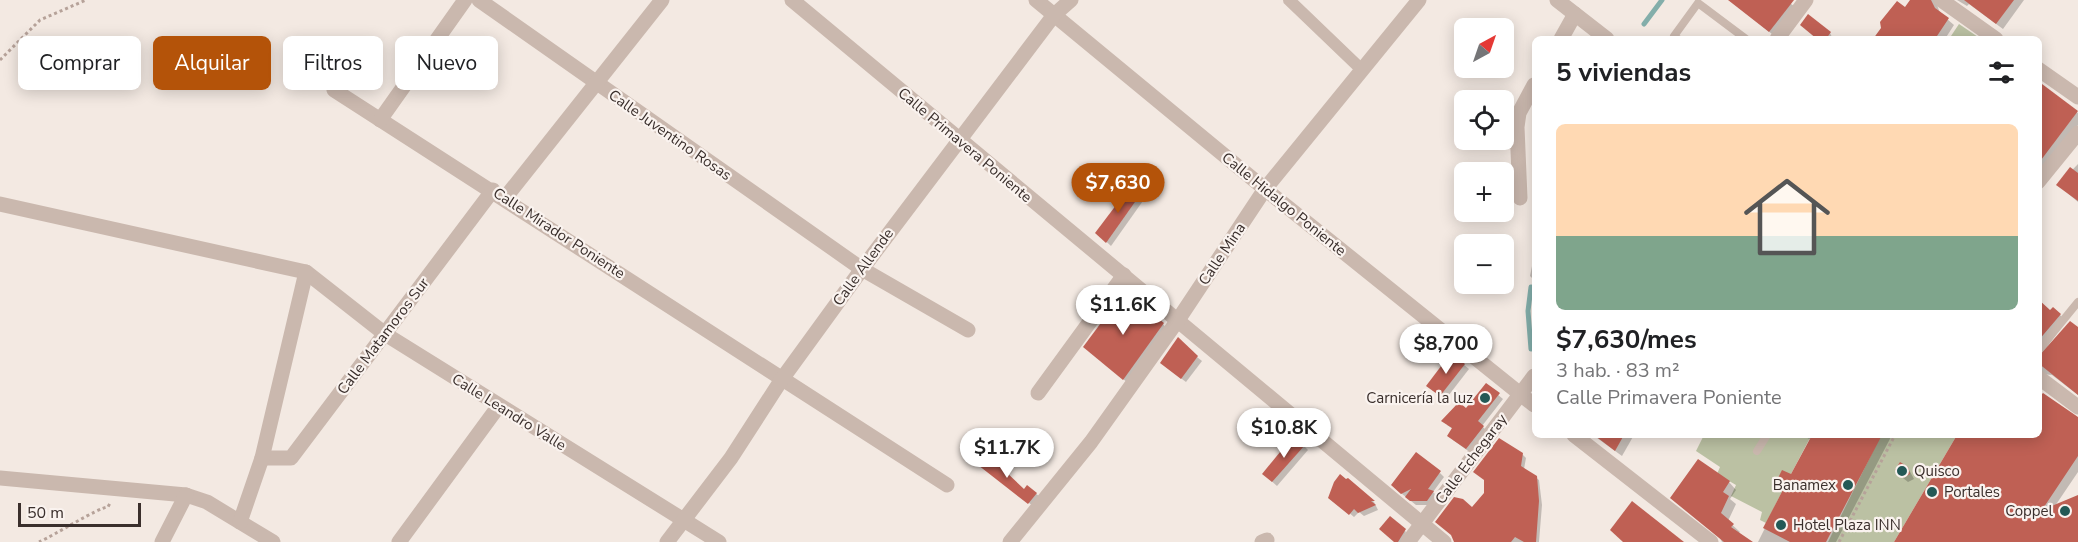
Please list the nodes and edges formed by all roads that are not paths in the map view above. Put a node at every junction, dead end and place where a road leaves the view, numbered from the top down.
1 (465, 0) edge
2 (479, 0) edge
3 (662, 0) edge
4 (792, 0) edge
5 (1036, 0) edge
6 (1071, 0) edge
7 (1289, 0) edge
8 (1419, 0) edge
9 (1557, 0) edge
10 (1806, 0) edge
11 (1941, 0) edge
12 (1575, 14) junction
13 (1054, 15) junction
14 (1563, 36) edge
15 (1603, 36) edge
16 (1674, 36) edge
17 (1740, 36) edge
18 (1779, 36) edge
19 (1992, 36) edge
20 (1362, 70) junction
21 (2042, 72) edge
22 (595, 84) junction
23 (1532, 89) edge
24 (334, 90) dead end
25 (2078, 97) edge
26 (380, 120) junction
27 (2078, 133) edge
28 (957, 139) junction
29 (2042, 177) edge
30 (1265, 189) junction
31 (499, 194) junction
32 (1520, 198) dead end
33 (0, 204) edge
34 (862, 269) junction
35 (306, 272) junction
36 (1124, 275) junction
37 (2078, 302) edge
38 (1178, 320) junction
39 (969, 330) dead end
40 (385, 334) junction
41 (2042, 346) edge
42 (782, 379) junction
43 (1532, 379) edge
44 (2042, 380) edge
45 (1038, 393) dead end
46 (1520, 394) junction
47 (1532, 403) edge
48 (498, 407) junction
49 (2078, 407) edge
50 (1578, 438) edge
51 (1765, 438) edge
52 (1757, 451) dead end
53 (262, 458) junction
54 (0, 478) edge
55 (947, 485) dead end
56 (186, 495) junction
57 (684, 520) junction
58 (240, 522) junction
59 (1422, 523) junction
60 (162, 542) edge
61 (273, 542) edge
62 (399, 542) edge
63 (667, 542) edge
64 (719, 542) edge
65 (1010, 542) edge
66 (1408, 542) edge
67 (1444, 542) edge
68 (1711, 542) edge

1 - 26 street
2 - 22 street, Calle Juventino Rosas
3 - 22 street, Calle Matamoros Sur
4 - 28 street, Calle Primavera Poniente
5 - 13 street, Calle Hidalgo Poniente
6 - 13 street, Calle Allende
7 - 20 street
8 - 20 street, Calle Mina
9 - 12 street
10 - 18 street
11 - 19 street
12 - 14 street
12 - 15 street
13 - 28 street, Calle Allende
13 - 30 street, Calle Hidalgo Poniente
16 - 17 lane
20 - 30 street, Calle Mina
21 - 25 street
22 - 31 street, Calle Matamoros Sur
22 - 34 street, Calle Juventino Rosas
23 - 32 street
24 - 26 street, Calle Mirador Poniente
26 - 31 street, Calle Mirador Poniente
27 - 29 street
28 - 34 street, Calle Allende
28 - 36 street, Calle Primavera Poniente
30 - 38 street, Calle Mina
30 - 46 street, Calle Hidalgo Poniente
31 - 40 street, Calle Matamoros Sur
31 - 42 street, Calle Mirador Poniente
33 - 35 street
34 - 39 street, Calle Juventino Rosas
34 - 42 street, Calle Allende
35 - 40 street, Calle Leandro Valle
35 - 53 street
36 - 38 street, Calle Primavera Poniente
36 - 45 street
37 - 41 lane
38 - 59 street, Calle Primavera Poniente
38 - 65 street, Calle Mina
40 - 48 street, Calle Leandro Valle
40 - 53 street, Calle Matamoros Sur
42 - 55 street, Calle Mirador Poniente
42 - 57 street, Calle Allende
43 - 46 street, Calle Echegaray
44 - 49 street
46 - 47 street, Calle Hidalgo Poniente
46 - 59 street, Calle Echegaray
48 - 57 street, Calle Leandro Valle
48 - 62 street
50 - 68 street
51 - 52 lane
53 - 58 street
54 - 56 street
56 - 58 street
56 - 60 street
57 - 63 street, Calle Allende
57 - 64 street, Calle Leandro Valle
58 - 61 street
59 - 66 street, Calle Echegaray
59 - 67 street, Calle Primavera Poniente

